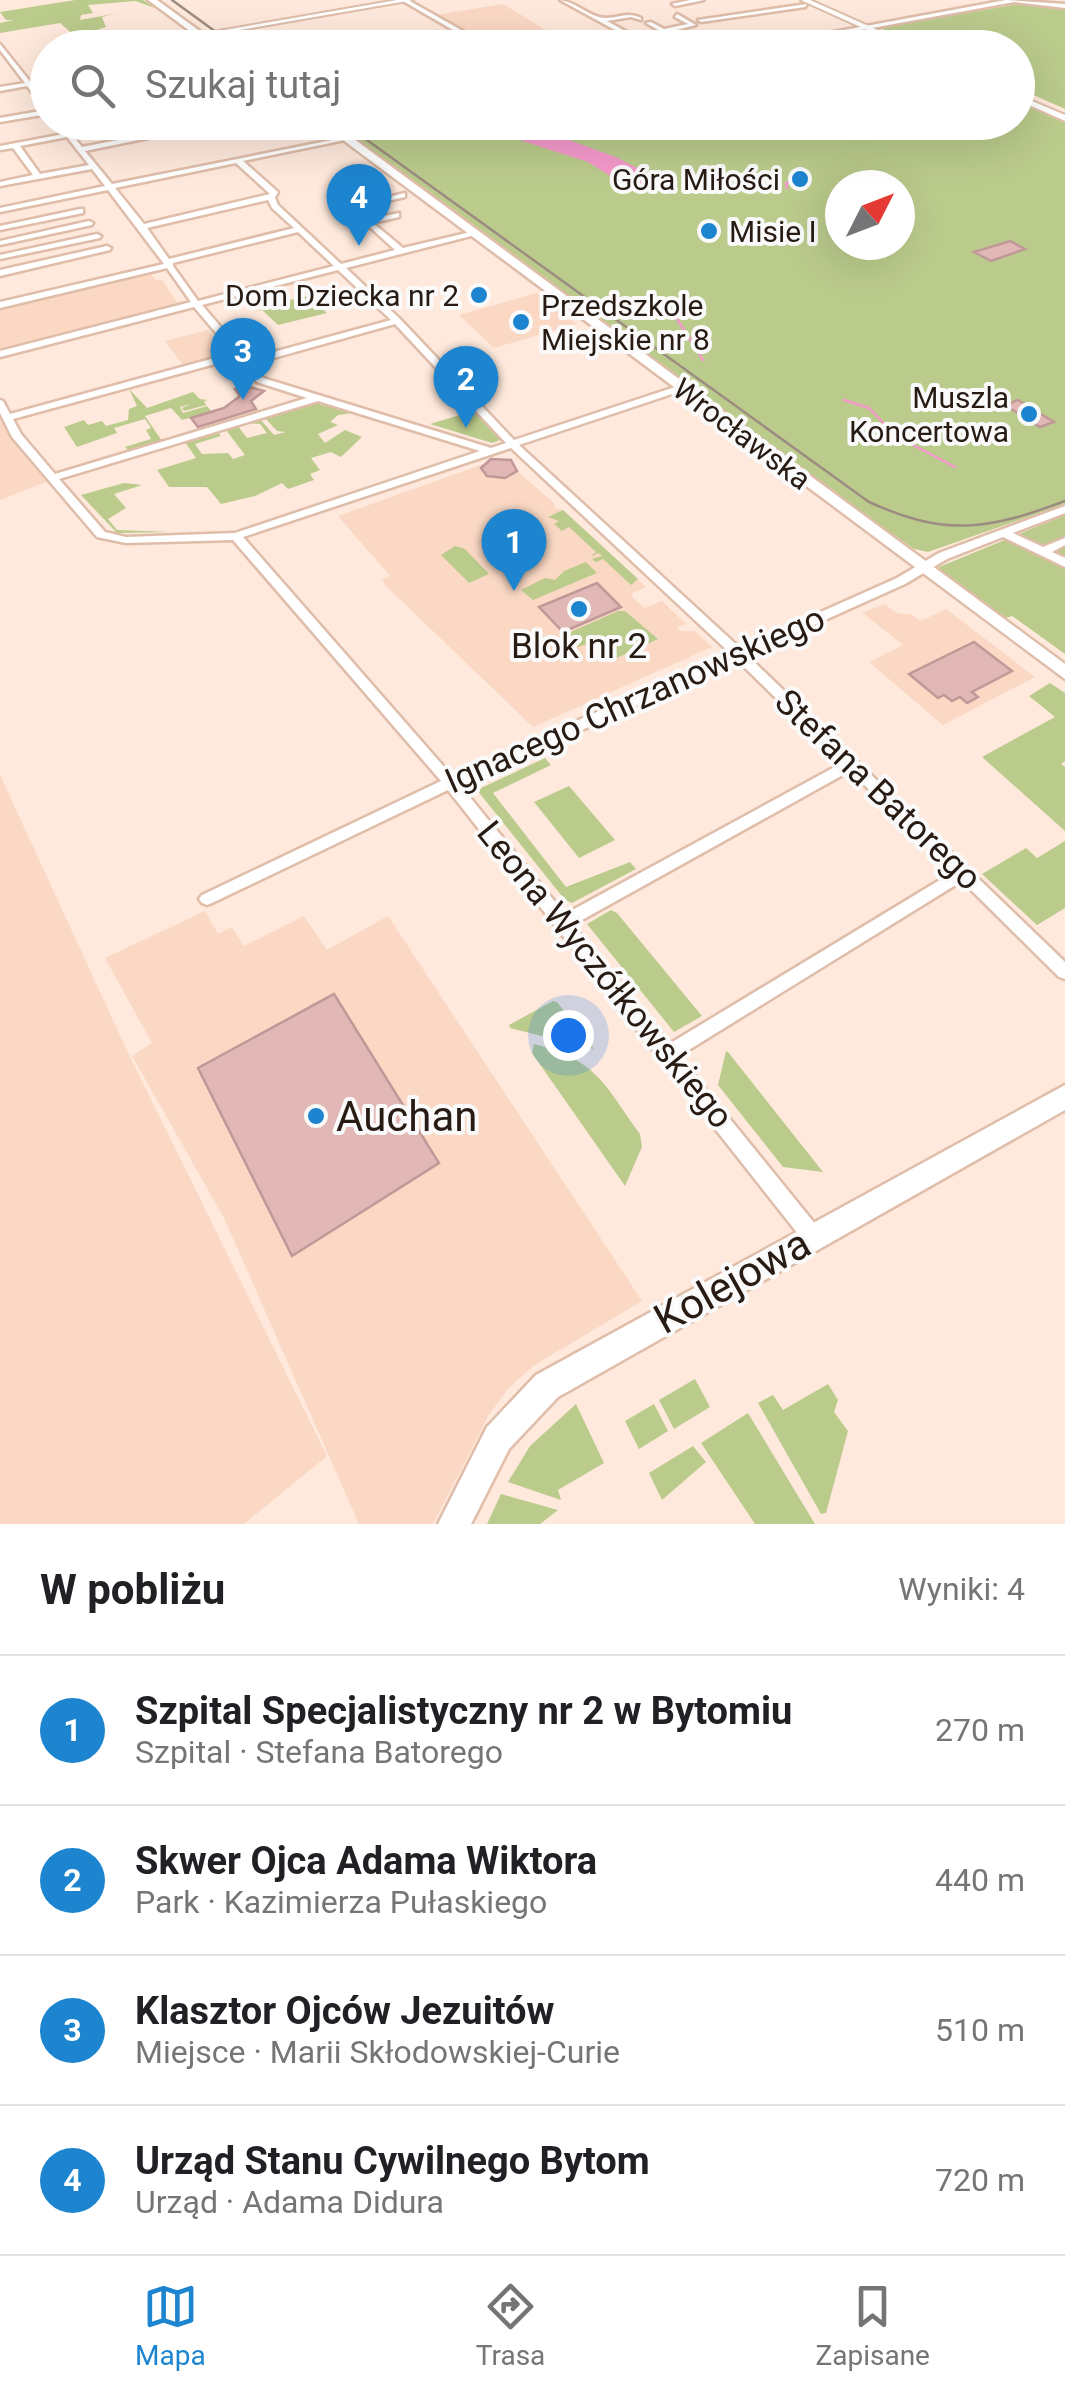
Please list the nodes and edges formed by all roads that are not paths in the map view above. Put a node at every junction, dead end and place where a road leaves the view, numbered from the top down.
1 (152, 0) edge
2 (163, 0) edge
3 (408, 0) edge
4 (563, 0) edge
5 (701, 0) edge
6 (752, 0) edge
7 (1011, 0) edge
8 (675, 4) dead end
9 (794, 4) edge
10 (809, 6) edge
11 (1065, 6) edge
12 (774, 10) junction
13 (676, 16) dead end
14 (639, 19) dead end
15 (602, 20) junction
16 (701, 20) dead end
17 (650, 23) dead end
18 (863, 28) junction
19 (198, 30) edge
20 (199, 30) edge
21 (228, 30) edge
22 (459, 30) edge
23 (620, 30) edge
24 (660, 30) edge
25 (667, 30) edge
26 (852, 30) edge
27 (867, 30) edge
28 (868, 30) edge
29 (0, 46) edge
30 (28, 84) junction
31 (30, 87) edge
32 (0, 89) edge
33 (1035, 102) edge
34 (30, 114) edge
35 (1065, 115) edge
36 (0, 120) edge
37 (42, 140) edge
38 (72, 140) edge
39 (131, 140) edge
40 (336, 140) edge
41 (348, 140) edge
42 (15, 145) junction
43 (0, 148) edge
44 (80, 150) junction
45 (238, 161) junction
46 (94, 166) junction
47 (38, 177) junction
48 (0, 184) edge
49 (111, 187) junction
50 (402, 194) dead end
51 (271, 197) junction
52 (0, 210) edge
53 (80, 211) dead end
54 (396, 215) dead end
55 (367, 222) junction
56 (88, 223) dead end
57 (142, 227) junction
58 (0, 228) edge
59 (301, 229) junction
60 (472, 232) junction
61 (97, 236) dead end
62 (0, 243) edge
63 (107, 248) dead end
64 (401, 251) junction
65 (0, 258) edge
66 (169, 264) junction
67 (340, 266) junction
68 (0, 272) edge
69 (196, 303) junction
70 (0, 305) edge
71 (396, 321) junction
72 (0, 354) edge
73 (241, 359) junction
74 (489, 370) dead end
75 (454, 379) junction
76 (681, 388) junction
77 (318, 398) junction
78 (0, 403) edge
79 (6, 426) edge
80 (516, 444) junction
81 (488, 451) junction
82 (52, 478) junction
83 (1065, 509) edge
84 (1005, 534) junction
85 (236, 536) junction
86 (1065, 541) edge
87 (1043, 552) junction
88 (1065, 563) edge
89 (924, 568) junction
90 (738, 653) junction
91 (1065, 673) edge
92 (852, 764) junction
93 (450, 783) junction
94 (964, 873) junction
95 (207, 899) dead end
96 (564, 922) junction
97 (1065, 972) edge
98 (668, 1054) junction
99 (1065, 1097) edge
100 (813, 1237) junction
101 (454, 1524) edge

1 - 19 main road
2 - 20 main road
3 - 21 street
3 - 22 street
4 - 15 street
5 - 8 street
6 - 12 street
7 - 11 street
7 - 18 street
9 - 10 street
9 - 12 street
10 - 18 street
12 - 16 street
13 - 25 street
14 - 15 street
15 - 23 street
17 - 24 street
18 - 26 street
18 - 27 street
18 - 28 street
29 - 30 street
30 - 31 street
30 - 32 street
33 - 35 street
34 - 36 street
37 - 42 street
38 - 44 street
39 - 44 street
40 - 45 street
41 - 60 main road, Wrocławska
42 - 43 street
42 - 47 street
44 - 46 street
45 - 49 street
45 - 51 street, Stefana Batorego
46 - 47 street
46 - 49 street
47 - 48 street
49 - 52 street
49 - 57 street
50 - 55 street
51 - 57 street
51 - 59 street, Stefana Batorego
53 - 58 street
54 - 55 street
55 - 64 street
56 - 62 street
57 - 66 street
59 - 66 street
59 - 67 street, Stefana Batorego
60 - 64 street
60 - 76 main road, Wrocławska
61 - 65 street
63 - 68 street
64 - 67 street
66 - 69 street
66 - 70 street
67 - 69 street
67 - 71 street, Stefana Batorego
69 - 72 street
69 - 73 street
71 - 73 street
71 - 75 street, Stefana Batorego
73 - 77 street
73 - 79 street
74 - 75 street
75 - 80 street, Stefana Batorego
76 - 80 street
76 - 89 main road, Wrocławska
77 - 81 street
77 - 82 street
78 - 79 street
79 - 82 street
80 - 81 street
80 - 90 street, Stefana Batorego
81 - 85 street
82 - 85 street
83 - 84 street, Ignacego Chrzanowskiego
84 - 87 street
84 - 89 street, Ignacego Chrzanowskiego
85 - 93 street, Leona Wyczółkowskiego
86 - 87 street
87 - 88 street
89 - 90 street, Ignacego Chrzanowskiego
89 - 91 main road, Wrocławska
90 - 92 street, Stefana Batorego
90 - 93 street, Ignacego Chrzanowskiego
92 - 94 street, Stefana Batorego
92 - 96 street
93 - 95 street, Ignacego Chrzanowskiego
93 - 96 street, Leona Wyczółkowskiego
94 - 97 street, Stefana Batorego
94 - 98 street
96 - 98 street, Leona Wyczółkowskiego
98 - 100 street, Leona Wyczółkowskiego
99 - 100 main road, Kolejowa
100 - 101 main road, Kolejowa

